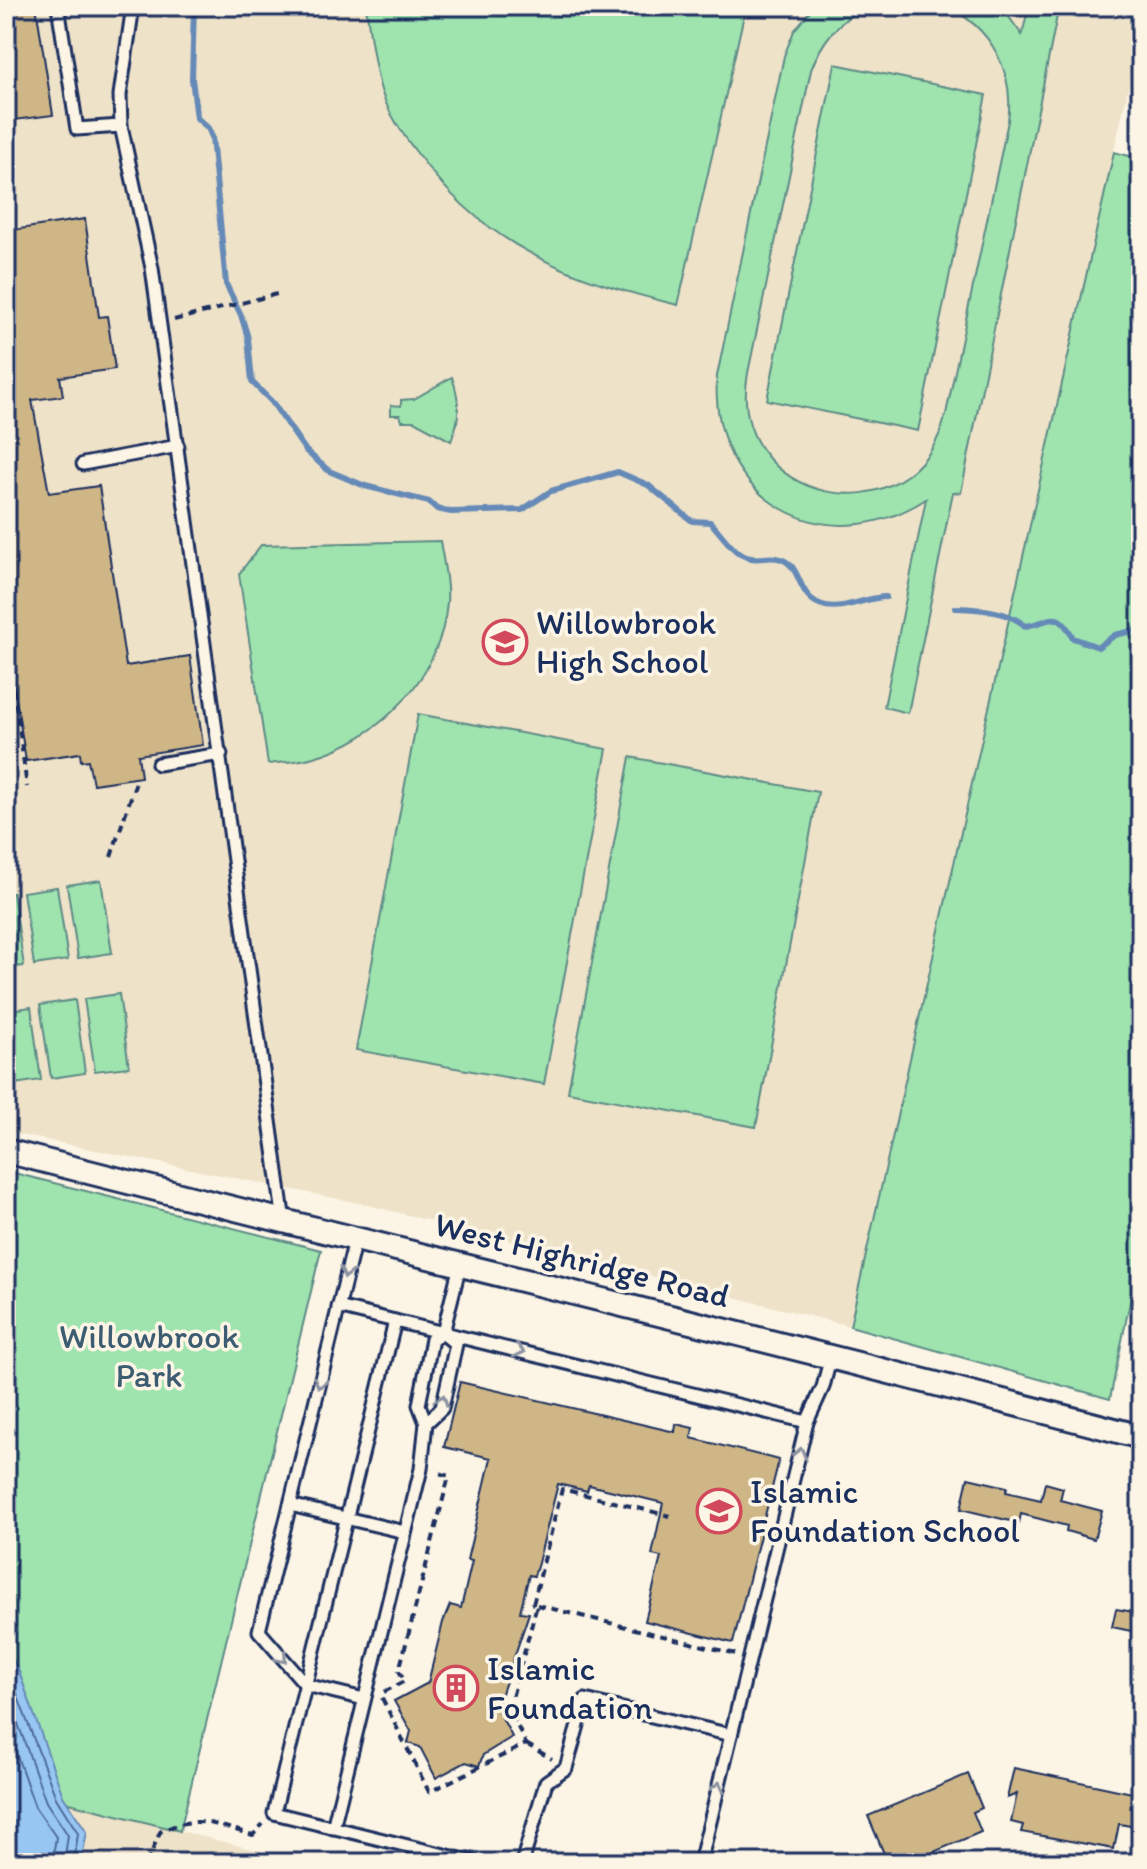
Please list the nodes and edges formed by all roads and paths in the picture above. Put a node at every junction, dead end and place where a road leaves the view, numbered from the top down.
1 (58, 6) edge
2 (133, 6) edge
3 (121, 126) junction
4 (277, 294) dead end
5 (160, 323) junction
6 (178, 446) junction
7 (83, 464) dead end
8 (10, 661) dead end
9 (221, 754) junction
10 (158, 764) dead end
11 (137, 779) dead end
12 (27, 787) dead end
13 (111, 857) dead end
14 (6, 1151) edge
15 (284, 1222) junction
16 (355, 1240) junction
17 (460, 1265) junction
18 (338, 1307) junction
19 (395, 1321) junction
20 (443, 1333) junction
21 (832, 1356) junction
22 (807, 1422) junction
23 (426, 1423) junction
24 (1141, 1437) edge
25 (421, 1469) junction
26 (290, 1505) junction
27 (670, 1516) dead end
28 (347, 1518) junction
29 (405, 1532) junction
30 (537, 1605) junction
31 (737, 1655) dead end
32 (306, 1685) junction
33 (364, 1699) junction
34 (731, 1735) junction
35 (526, 1744) junction
36 (566, 1768) junction
37 (274, 1813) junction
38 (333, 1828) junction
39 (147, 1863) edge
40 (477, 1863) edge
41 (522, 1863) edge
42 (700, 1863) edge

1 - 3 lane
2 - 3 lane
3 - 5 lane
4 - 5 path
5 - 6 lane
6 - 7 lane
6 - 9 lane
8 - 12 path
9 - 10 lane
9 - 15 lane
11 - 13 path
14 - 15 street, West Highridge Road
15 - 16 street, West Highridge Road
16 - 17 street, West Highridge Road
16 -> 18 lane
17 - 20 lane
17 - 21 street, West Highridge Road
18 - 19 lane
18 -> 26 lane
19 - 20 lane
19 - 28 lane
20 -> 22 lane
20 - 23 lane
23 -> 20 lane
21 - 22 lane
21 - 24 street, West Highridge Road
34 -> 22 lane
23 - 25 lane
25 - 29 lane
25 - 35 path
26 - 28 lane
26 -> 32 lane
27 - 30 path
28 - 29 lane
28 - 32 lane
29 - 33 lane
30 - 31 path
30 - 35 path
32 - 33 lane
32 - 37 lane
33 - 38 lane
34 - 36 lane
42 -> 34 lane
35 - 36 path
36 - 41 lane
37 - 38 lane
37 - 39 path
38 - 40 lane

